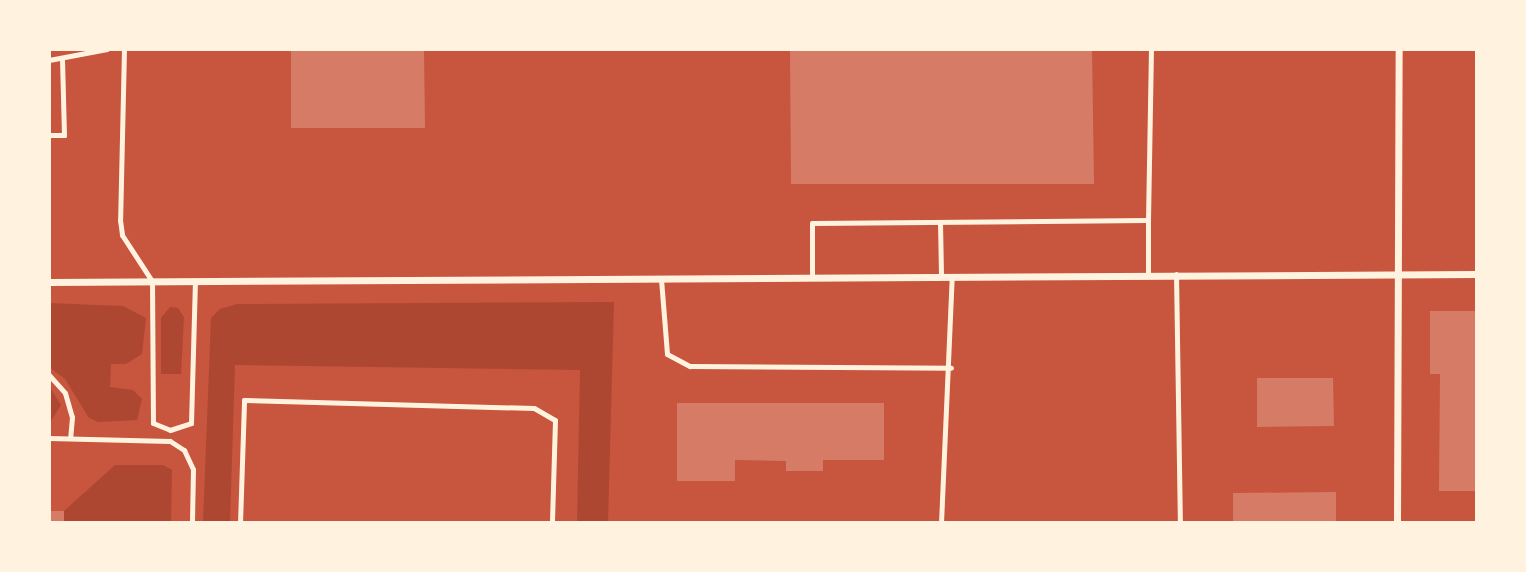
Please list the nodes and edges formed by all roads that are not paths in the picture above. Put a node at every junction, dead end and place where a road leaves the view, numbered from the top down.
1 (107, 49) edge
2 (124, 49) edge
3 (1151, 49) edge
4 (1399, 49) edge
5 (49, 60) edge
6 (62, 60) junction
7 (49, 135) edge
8 (1148, 220) junction
9 (940, 222) junction
10 (1147, 273) junction
11 (1176, 273) junction
12 (1396, 273) junction
13 (1477, 274) edge
14 (812, 275) junction
15 (941, 276) junction
16 (952, 276) junction
17 (661, 279) junction
18 (152, 281) junction
19 (195, 281) junction
20 (49, 282) edge
21 (951, 368) junction
22 (49, 375) edge
23 (170, 430) junction
24 (49, 438) edge
25 (70, 438) junction
26 (170, 441) junction
27 (192, 523) edge
28 (240, 523) edge
29 (552, 523) edge
30 (941, 523) edge
31 (1180, 523) edge
32 (1397, 523) edge

1 - 6 lane
2 - 18 lane
3 - 8 lane
4 - 12 street
5 - 6 lane
6 - 7 lane
8 - 9 lane
8 - 10 lane
9 - 14 lane
9 - 15 lane
10 - 11 street
10 - 16 street
11 - 12 street
11 - 31 lane
12 - 13 street
12 - 32 street
14 - 15 street
14 - 17 street
15 - 16 street
16 - 21 lane
17 - 19 street
17 - 21 lane
18 - 19 street
18 - 20 street
18 - 23 lane
19 - 23 lane
21 - 30 lane
22 - 25 lane
23 - 26 lane
24 - 25 lane
25 - 26 lane
26 - 27 lane
28 - 29 lane

